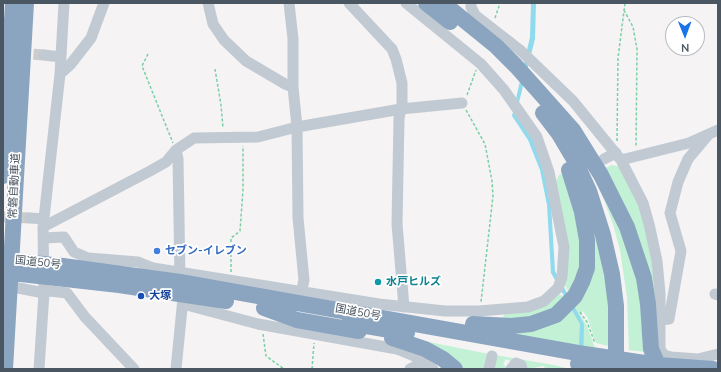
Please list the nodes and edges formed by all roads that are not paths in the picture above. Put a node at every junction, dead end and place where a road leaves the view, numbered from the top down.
1 (12, 3) edge
2 (27, 3) edge
3 (64, 3) edge
4 (104, 3) edge
5 (208, 3) edge
6 (289, 3) edge
7 (349, 3) edge
8 (406, 3) edge
9 (426, 3) edge
10 (442, 3) edge
11 (471, 3) edge
12 (44, 55) tunnel mouth
13 (61, 57) junction
14 (60, 74) junction
15 (293, 87) junction
16 (462, 103) road end
17 (538, 107) junction
18 (401, 109) junction
19 (555, 111) junction
20 (297, 126) junction
21 (714, 132) edge
22 (176, 150) junction
23 (619, 156) junction
24 (604, 160) dead end
25 (561, 168) dead end
26 (550, 172) junction
27 (3, 176) edge
28 (30, 218) tunnel mouth
29 (43, 228) junction
30 (8, 254) edge
31 (42, 270) junction
32 (11, 281) edge
33 (182, 288) junction
34 (44, 293) junction
35 (300, 298) junction
36 (404, 307) junction
37 (264, 308) junction
38 (368, 315) junction
39 (661, 320) junction
40 (621, 352) junction
41 (718, 354) edge
42 (492, 356) dead end
43 (658, 365) junction
44 (429, 366) edge
45 (5, 369) edge
46 (38, 369) edge
47 (134, 369) edge
48 (176, 369) edge
49 (410, 369) edge
50 (455, 369) edge
51 (489, 369) edge
52 (511, 369) edge
53 (522, 369) edge
54 (608, 369) edge
55 (616, 369) edge
56 (623, 369) edge
57 (713, 369) edge

1 - 27 highway, 常磐自動車道
2 - 30 highway, 常磐自動車道
3 - 13 street
4 - 14 street
5 - 15 street
6 - 15 street
7 - 18 street
8 - 26 street
9 - 17 highway
10 - 19 highway
11 - 23 street
12 - 13 street
13 - 14 street
14 - 29 street
15 - 20 street
16 - 18 street
17 - 38 highway
17 - 40 highway
18 - 20 street
18 - 36 street
19 - 40 highway
19 - 43 highway
20 - 22 street
20 - 35 street
21 - 23 street
21 - 39 street
22 - 29 street
22 - 33 street
23 - 24 street
23 - 39 street
25 - 26 street
26 - 36 street
28 - 29 street
29 - 31 street
29 - 33 street
30 - 31 highway, 国道50号
30 - 32 highway, 常磐自動車道
31 - 32 highway, 国道50号
31 - 33 highway, 国道50号
31 - 34 street
32 - 34 street
32 - 45 highway, 常磐自動車道
33 - 35 highway, 国道50号
33 - 35 street
33 - 37 highway, 国道50号
33 - 44 street
33 - 48 street
34 - 46 street
34 - 47 street
35 - 36 street
35 - 38 highway, 国道50号
37 - 50 highway
37 - 54 highway, 国道50号
38 - 43 highway, 国道50号
39 - 41 street
40 - 55 highway
40 - 56 highway
42 - 51 street
43 - 57 highway, 国道50号
44 - 49 street
52 - 53 street

